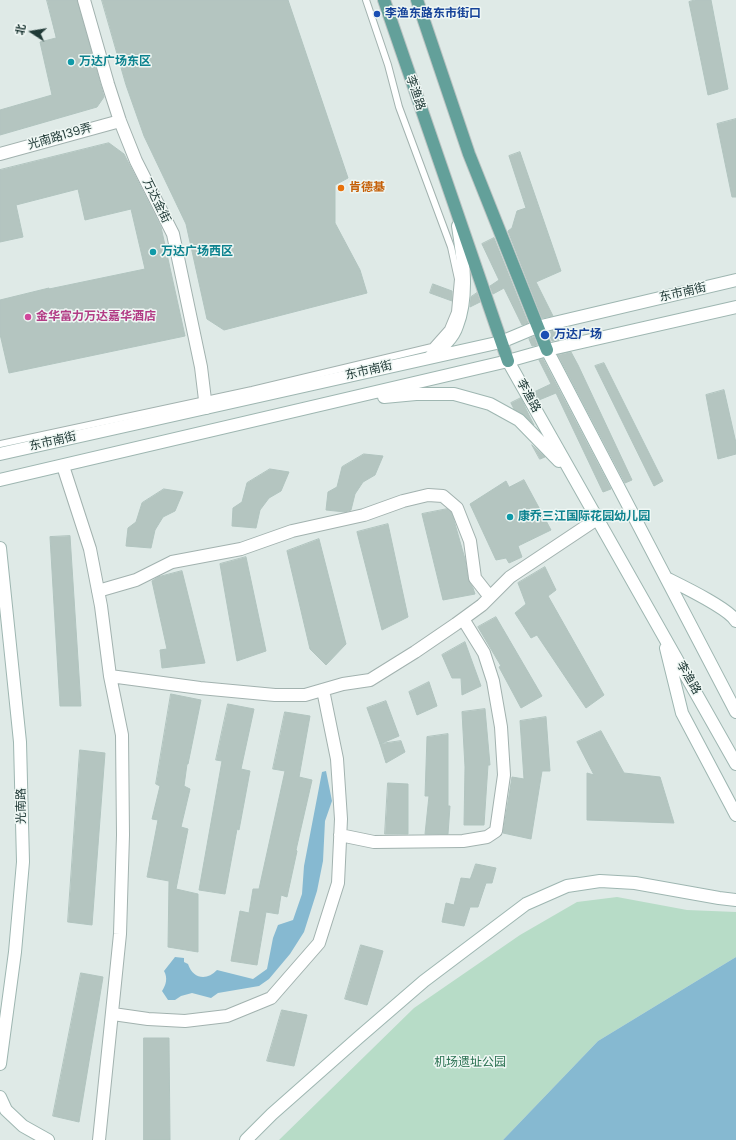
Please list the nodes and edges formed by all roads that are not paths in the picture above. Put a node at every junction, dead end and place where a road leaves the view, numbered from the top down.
1 (84, 0) edge
2 (366, 0) edge
3 (384, 0) edge
4 (417, 0) edge
5 (120, 121) junction
6 (0, 154) edge
7 (455, 209) junction
8 (736, 280) edge
9 (736, 306) edge
10 (537, 327) junction
11 (501, 342) junction
12 (547, 350) junction
13 (430, 358) junction
14 (508, 362) junction
15 (343, 400) junction
16 (206, 404) junction
17 (0, 444) edge
18 (0, 454) edge
19 (63, 466) junction
20 (574, 478) junction
21 (0, 480) edge
22 (597, 519) junction
23 (0, 548) edge
24 (666, 578) junction
25 (98, 591) junction
26 (490, 597) junction
27 (463, 619) junction
28 (736, 621) edge
29 (661, 632) junction
30 (110, 676) junction
31 (323, 690) junction
32 (736, 712) edge
33 (736, 764) edge
34 (736, 815) edge
35 (340, 835) junction
36 (736, 900) edge
37 (113, 1014) junction
38 (0, 1064) edge
39 (0, 1097) edge
40 (48, 1140) edge
41 (99, 1140) edge
42 (246, 1140) edge

1 - 5 street, 万达金街
2 - 16 lane
3 - 7 main road, 李渔路
4 - 10 main road
5 - 6 street, 光南路139弄
5 - 16 street, 万达金街
7 - 11 main road, 李渔路
7 - 13 street
8 - 10 street, 东市南街
9 - 12 street, 东市南街
10 - 11 street, 东市南街
10 - 12 main road
11 - 13 street, 东市南街
11 - 14 main road, 李渔路
12 - 14 street, 东市南街
12 - 24 street
13 - 16 street, 东市南街
14 - 15 street, 东市南街
14 - 20 street, 李渔路
15 - 19 street, 东市南街
15 - 20 street
16 - 17 lane
16 - 18 street, 东市南街
19 - 21 street, 东市南街
19 - 25 street
20 - 22 street, 李渔路
22 - 26 street
22 - 29 street, 李渔路
23 - 38 street, 光南路
24 - 28 street
24 - 32 street
25 - 26 street
25 - 30 street
26 - 27 street
27 - 31 street
27 - 35 street
29 - 33 street, 李渔路
29 - 34 street
30 - 31 street
30 - 37 street
31 - 35 street
35 - 37 street
36 - 42 street
37 - 41 street
39 - 40 street

